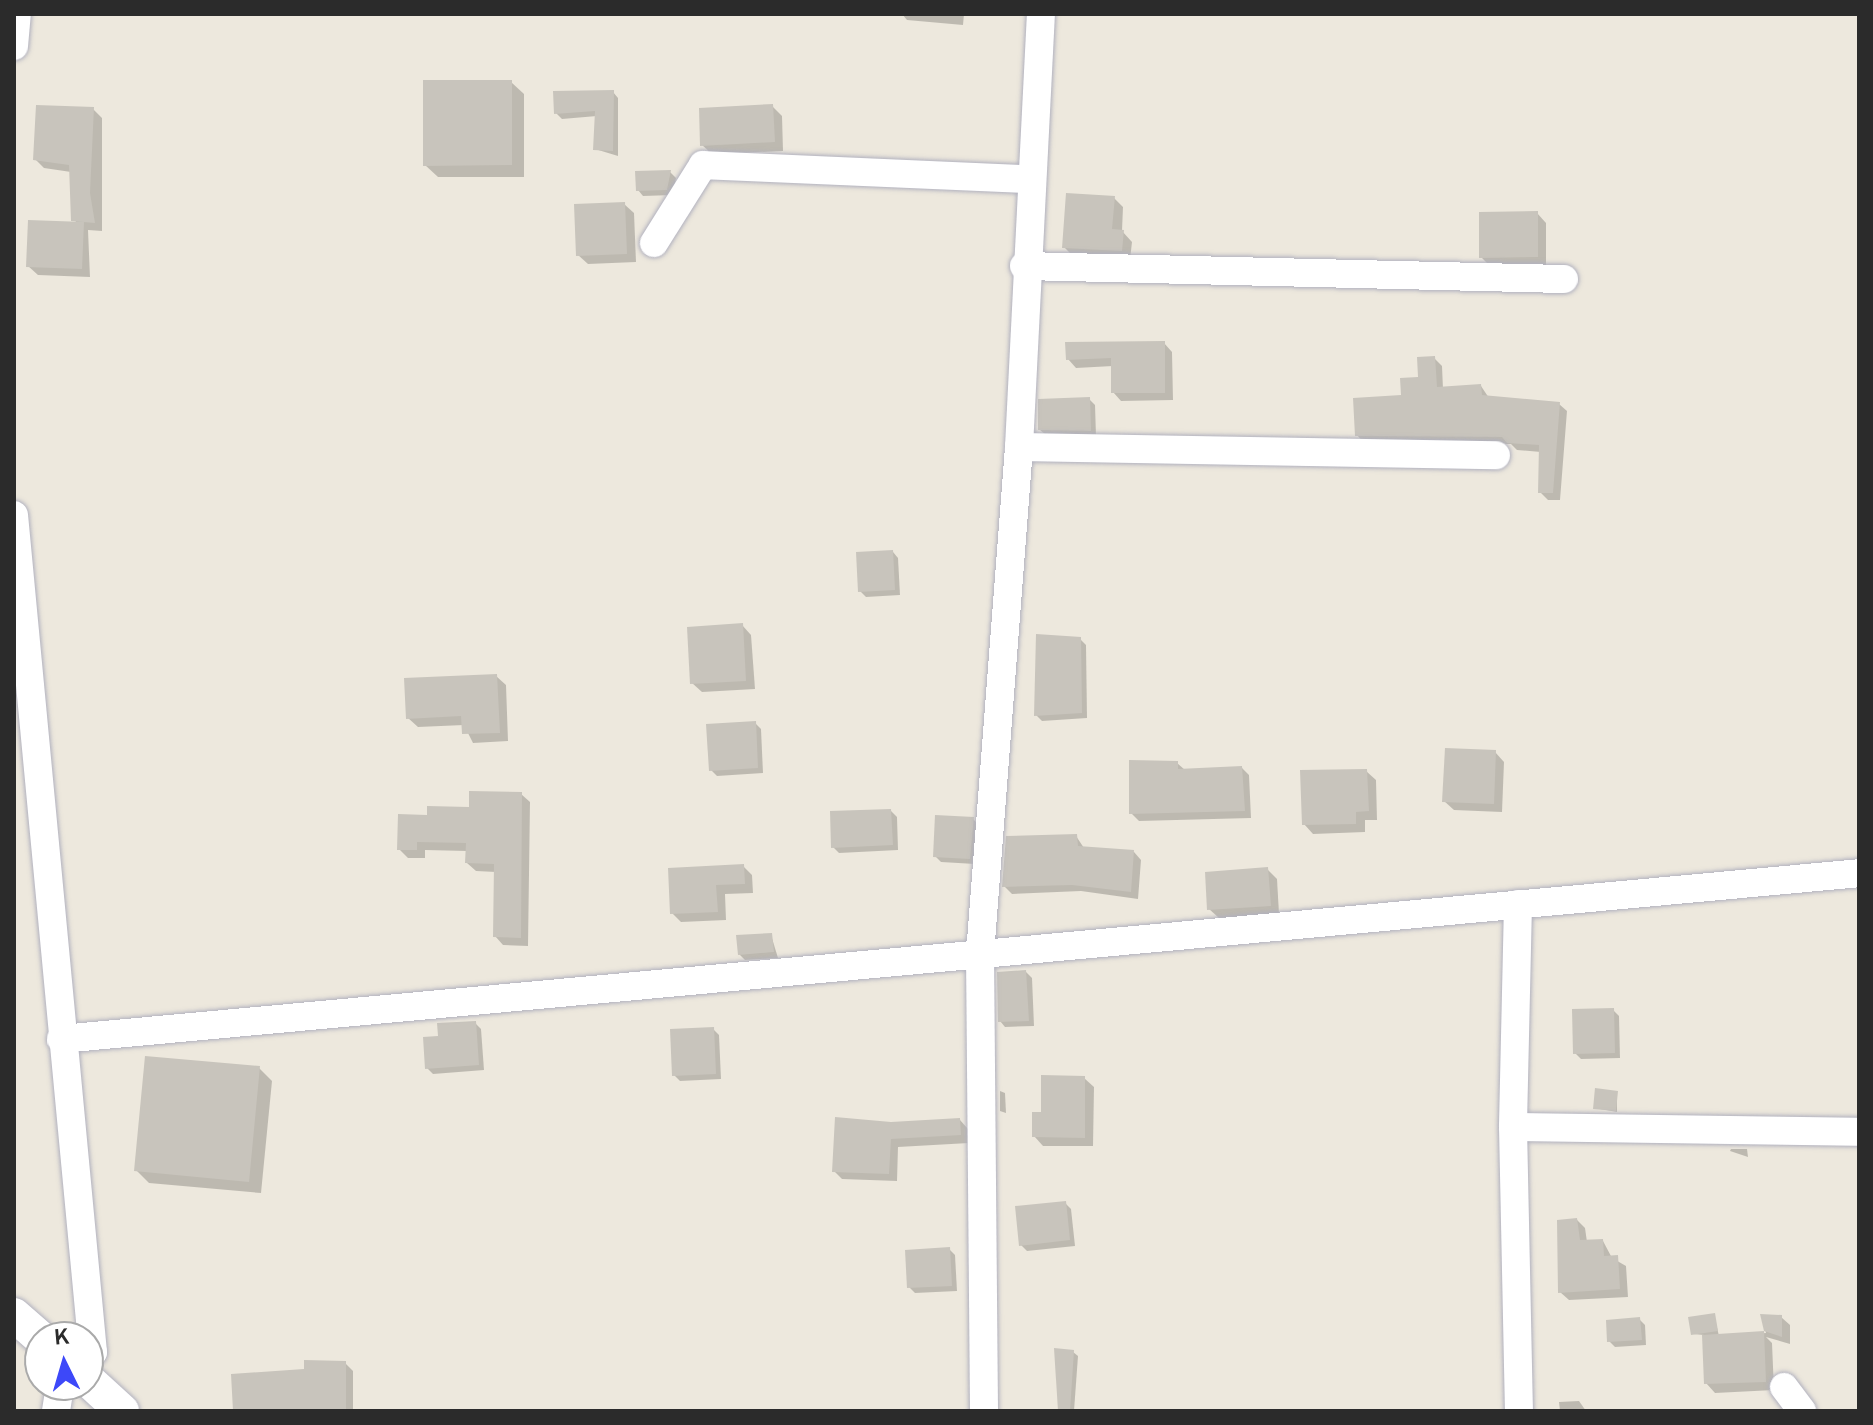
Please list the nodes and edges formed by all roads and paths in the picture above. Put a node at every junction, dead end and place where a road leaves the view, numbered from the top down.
1 (17, 14) edge
2 (1041, 14) edge
3 (14, 46) edge
4 (1030, 179) junction
5 (654, 243) dead end
6 (1024, 266) junction
7 (1564, 279) dead end
8 (1019, 447) junction
9 (1496, 455) dead end
10 (14, 515) edge
11 (1859, 873) edge
12 (1518, 904) junction
13 (980, 954) junction
14 (61, 1039) junction
15 (1513, 1127) junction
16 (1859, 1132) edge
17 (90, 1321) edge
18 (1784, 1387) dead end
19 (104, 1395) edge
20 (122, 1411) edge
21 (984, 1411) edge
22 (1519, 1411) edge
23 (1802, 1411) edge

1 - 3 street
2 - 4 street
4 - 5 street
4 - 6 street
6 - 7 street
6 - 8 street
8 - 9 street
8 - 13 street
10 - 14 street
11 - 12 street
12 - 13 street
12 - 15 street
13 - 14 street
13 - 21 street
14 - 17 street
15 - 16 street
15 - 22 street
18 - 23 street
19 - 20 street

